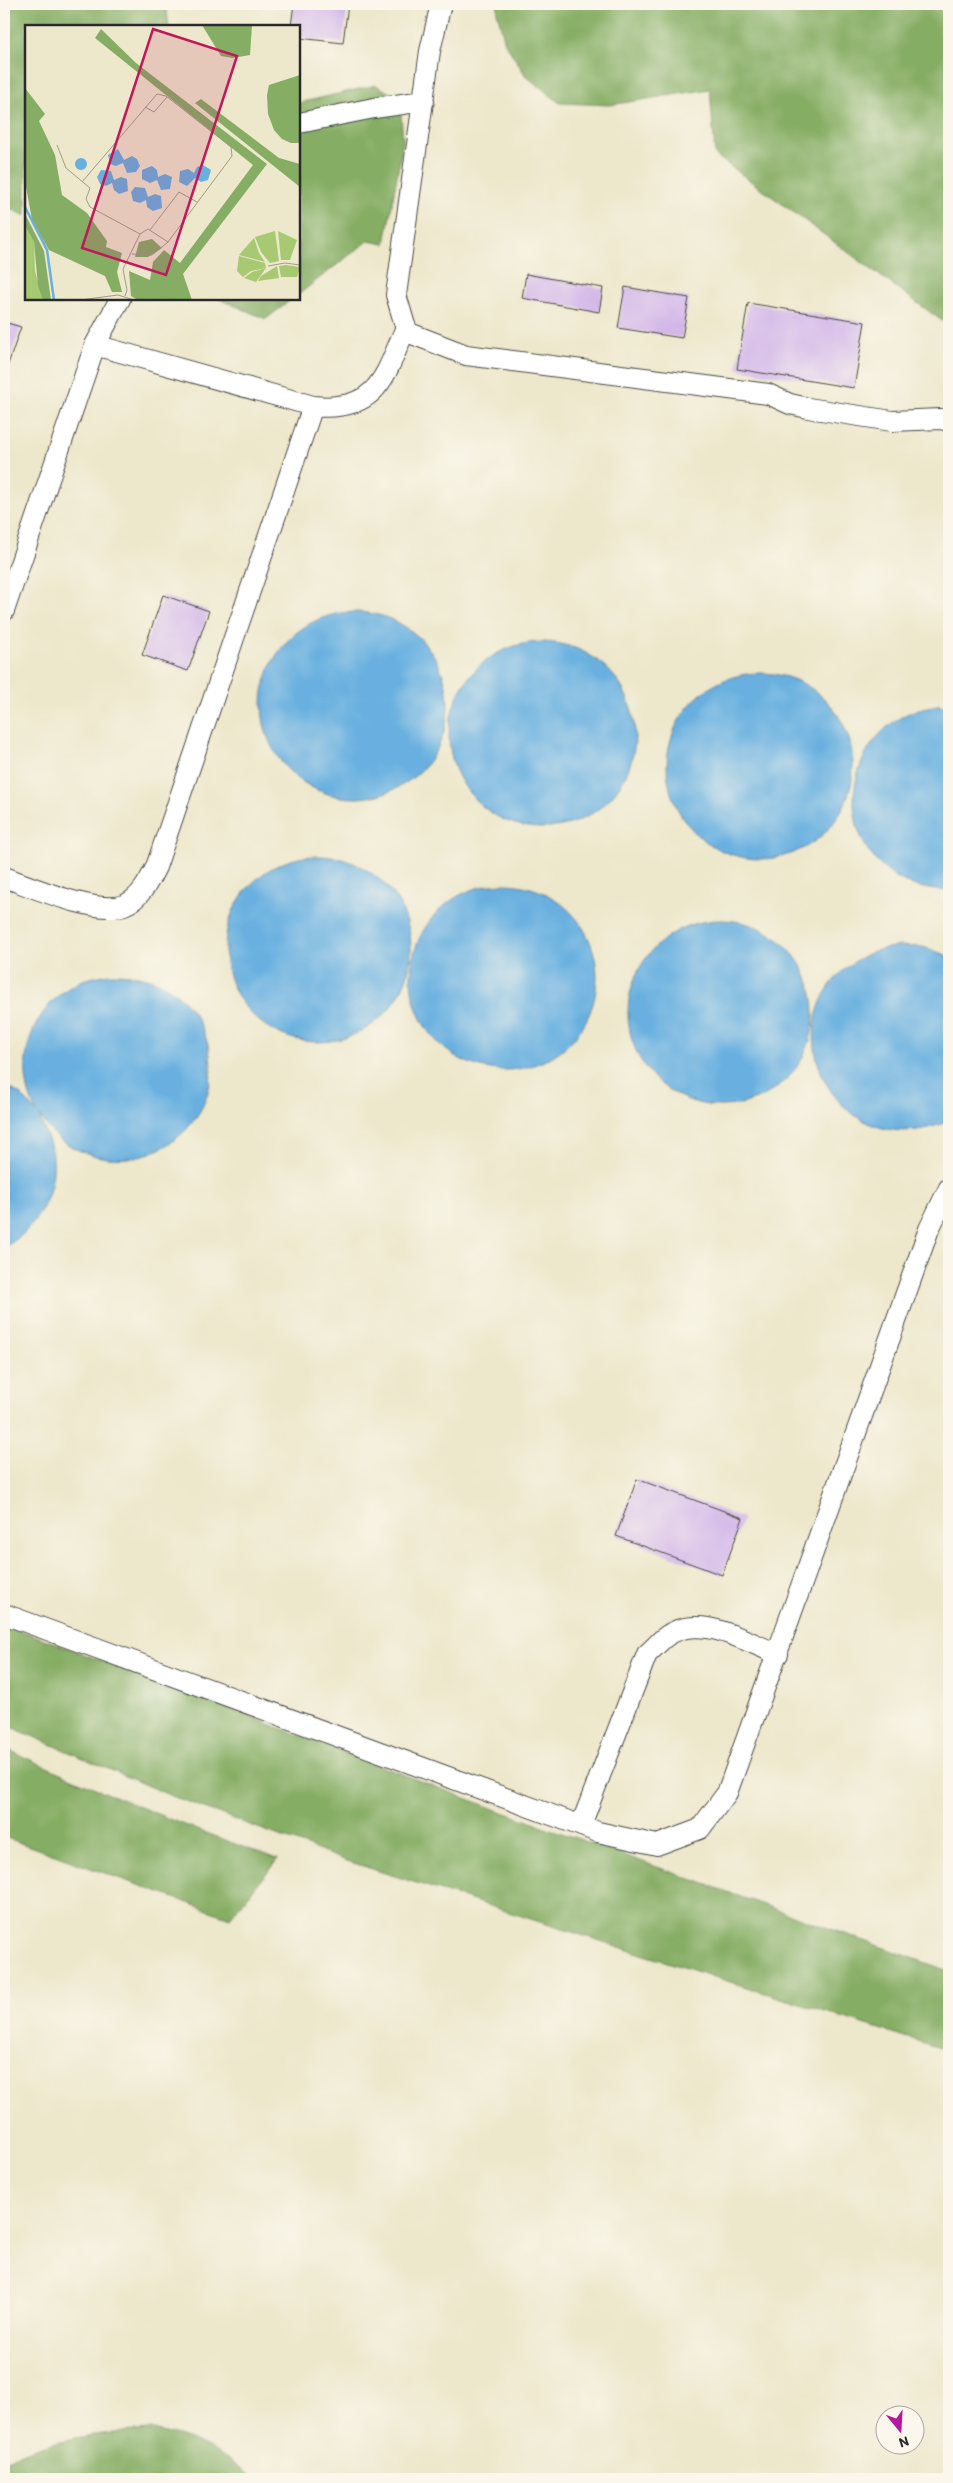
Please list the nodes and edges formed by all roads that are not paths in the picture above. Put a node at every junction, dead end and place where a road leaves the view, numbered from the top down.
1 (441, 4) edge
2 (424, 100) junction
3 (300, 123) edge
4 (119, 300) edge
5 (406, 327) junction
6 (95, 345) junction
7 (314, 406) junction
8 (949, 421) edge
9 (4, 611) edge
10 (4, 877) edge
11 (949, 1188) edge
12 (4, 1614) edge
13 (778, 1654) junction
14 (581, 1826) junction

1 - 2 lane
2 - 3 lane
2 - 5 lane
4 - 6 lane
5 - 7 lane
5 - 8 lane
6 - 7 lane
6 - 9 lane
7 - 10 lane
11 - 13 lane
12 - 14 lane
13 - 14 lane
13 - 14 lane

